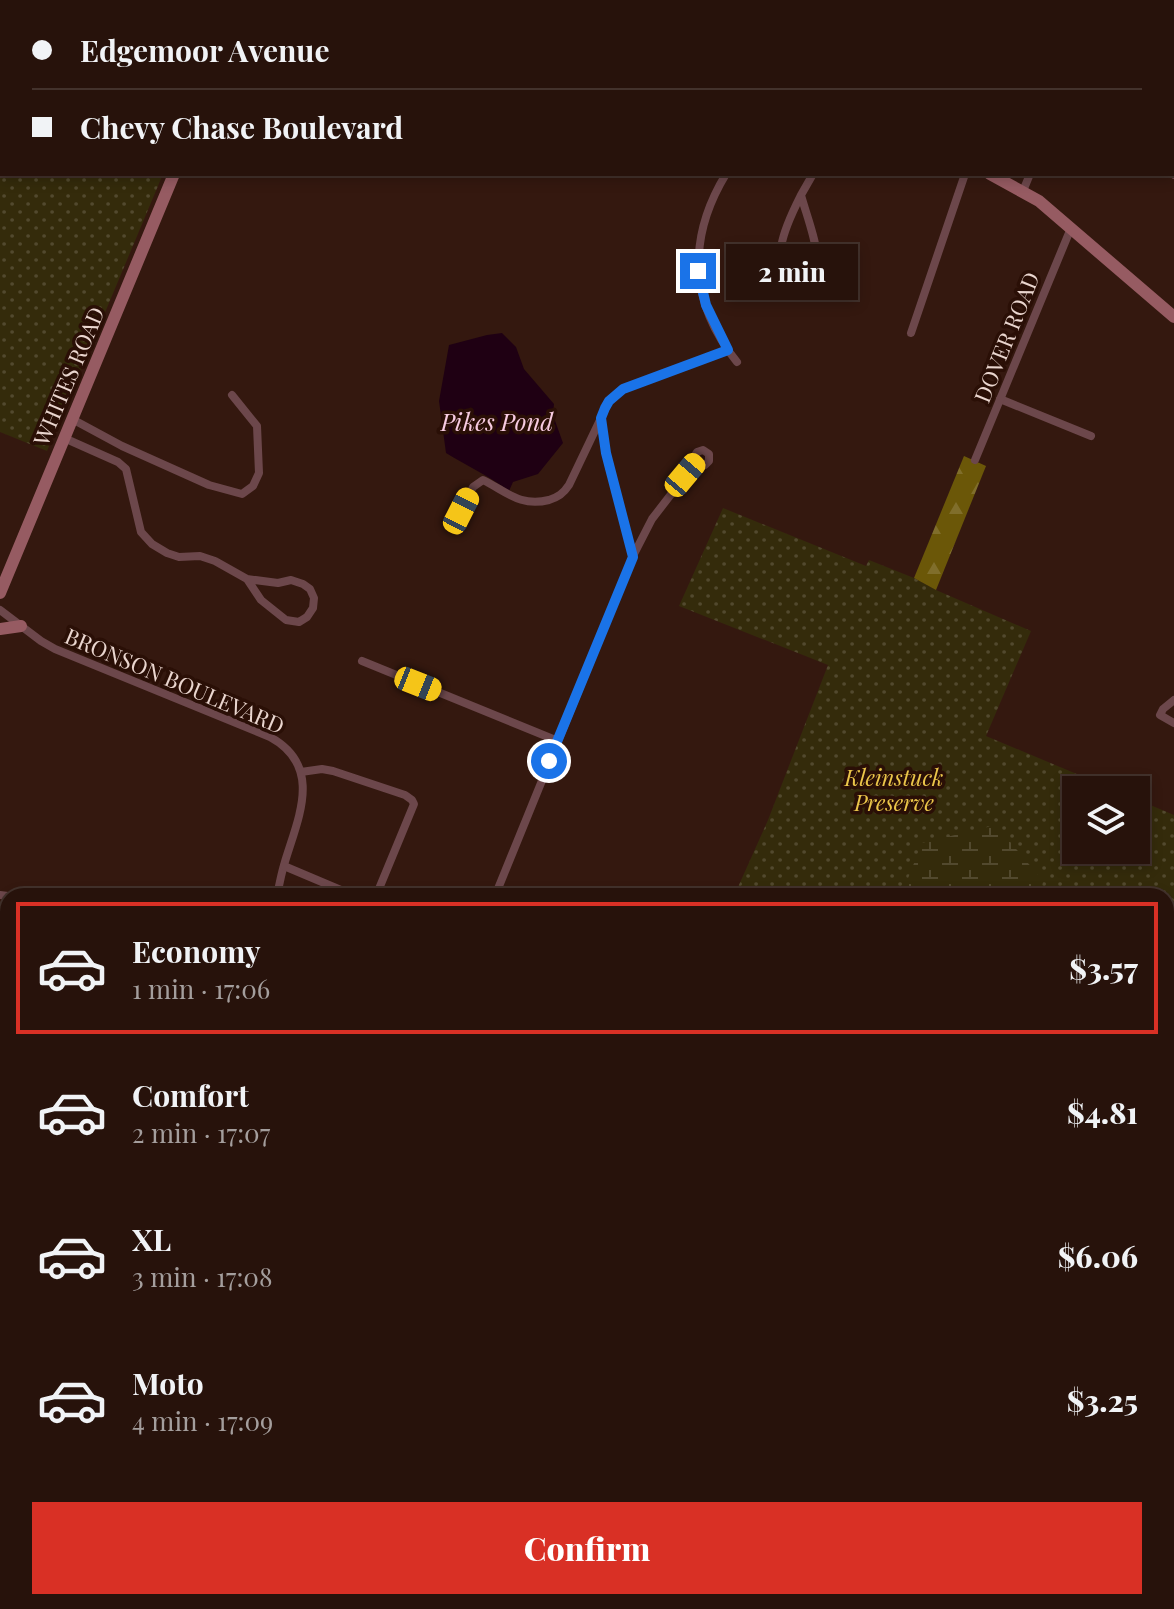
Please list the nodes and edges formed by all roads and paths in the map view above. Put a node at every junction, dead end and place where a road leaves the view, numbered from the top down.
1 (173, 176) edge
2 (725, 176) edge
3 (812, 176) edge
4 (964, 176) edge
5 (994, 176) edge
6 (1029, 176) edge
7 (1023, 191) junction
8 (801, 195) junction
9 (1071, 228) junction
10 (1174, 317) edge
11 (911, 333) dead end
12 (728, 350) junction
13 (737, 362) dead end
14 (232, 395) dead end
15 (1000, 399) junction
16 (601, 418) junction
17 (72, 419) junction
18 (1091, 436) dead end
19 (64, 438) junction
20 (975, 460) dead end
21 (696, 462) dead end
22 (461, 511) dead end
23 (633, 557) junction
24 (247, 579) junction
25 (0, 593) edge
26 (0, 610) edge
27 (21, 626) junction
28 (0, 629) edge
29 (362, 661) dead end
30 (1174, 700) edge
31 (1174, 723) edge
32 (558, 741) junction
33 (301, 772) junction
34 (284, 866) junction
35 (279, 888) edge
36 (336, 888) edge
37 (379, 888) edge
38 (498, 888) edge

1 - 17 street, WHITES ROAD
2 - 12 street
3 - 8 street
4 - 11 street
5 - 7 street
6 - 7 street
7 - 9 street
8 - 8 street
9 - 10 street
9 - 15 street, DOVER ROAD
12 - 13 street
12 - 16 street
14 - 17 street
15 - 18 street
15 - 20 street, DOVER ROAD
16 - 22 street
16 - 23 street
17 - 19 street, WHITES ROAD
19 - 24 street
19 - 25 street, WHITES ROAD
21 - 23 street
23 - 32 street
24 - 24 street
26 - 27 street, BRONSON BOULEVARD
27 - 28 street
27 - 33 street, BRONSON BOULEVARD
29 - 32 street
30 - 31 street
32 - 38 street
33 - 34 street
33 - 37 street
34 - 35 street
34 - 36 street

